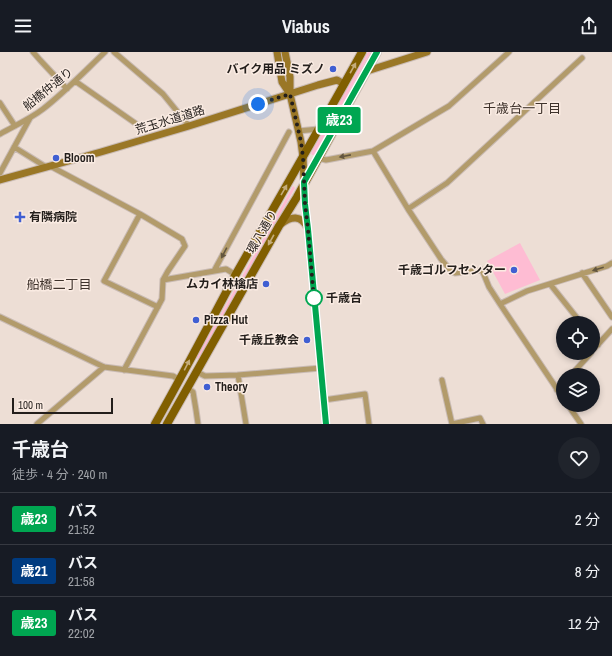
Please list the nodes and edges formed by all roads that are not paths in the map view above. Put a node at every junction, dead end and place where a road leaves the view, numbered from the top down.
1 (33, 52) edge
2 (105, 52) edge
3 (114, 52) edge
4 (277, 52) edge
5 (285, 52) edge
6 (362, 52) edge
7 (377, 52) edge
8 (427, 52) edge
9 (509, 52) edge
10 (582, 58) dead end
11 (367, 71) junction
12 (75, 81) junction
13 (344, 84) junction
14 (67, 89) junction
15 (290, 94) junction
16 (0, 104) edge
17 (30, 117) junction
18 (134, 123) dead end
19 (15, 126) junction
20 (189, 126) junction
21 (319, 129) junction
22 (298, 131) junction
23 (289, 132) dead end
24 (0, 134) edge
25 (14, 147) junction
26 (373, 151) junction
27 (303, 157) junction
28 (318, 158) junction
29 (48, 167) junction
30 (0, 173) edge
31 (0, 180) edge
32 (304, 182) junction
33 (408, 209) junction
34 (140, 214) junction
35 (279, 226) junction
36 (308, 229) junction
37 (612, 262) edge
38 (214, 271) junction
39 (582, 274) junction
40 (236, 275) junction
41 (163, 280) junction
42 (550, 284) junction
43 (500, 304) junction
44 (158, 307) junction
45 (575, 316) edge
46 (0, 317) edge
47 (612, 317) edge
48 (612, 328) edge
49 (600, 343) edge
50 (585, 360) edge
51 (104, 367) junction
52 (321, 368) junction
53 (577, 368) edge
54 (124, 370) junction
55 (197, 372) junction
56 (238, 376) junction
57 (180, 380) junction
58 (442, 380) dead end
59 (187, 388) junction
60 (556, 388) edge
61 (324, 400) junction
62 (573, 412) edge
63 (36, 424) edge
64 (155, 424) edge
65 (167, 424) edge
66 (198, 424) edge
67 (246, 424) edge
68 (326, 424) edge
69 (369, 424) edge
70 (452, 424) edge
71 (483, 424) edge
72 (581, 424) edge

1 - 14 street
2 - 12 street, 船橋仲通り
3 - 20 street
4 - 15 street
5 - 15 street
13 -> 6 main road, 環八通り
7 - 11 main road, 環八通り
8 - 11 street
9 - 26 street
10 - 33 street
11 - 28 main road, 環八通り
12 - 14 street, 船橋仲通り
12 - 18 street
13 - 15 street, 荒玉水道道路
13 - 21 main road, 環八通り
14 - 17 street, 船橋仲通り
15 - 20 street, 荒玉水道道路
15 - 22 street
16 - 19 street
17 - 19 street, 船橋仲通り
17 - 25 street
19 - 24 street, 船橋仲通り
20 - 29 street, 荒玉水道道路
21 - 22 street
21 - 27 main road, 環八通り
22 - 27 street
23 -> 38 street
25 - 29 street
25 - 30 street
26 -> 28 street
26 - 33 street
27 - 32 street
40 -> 27 main road, 環八通り
28 - 32 main road, 環八通り
29 - 31 street, 荒玉水道道路
29 - 34 street
32 - 35 main road, 環八通り
32 - 36 street
33 - 43 street
34 - 41 street
34 - 44 street
35 - 36 street
35 -> 55 main road, 環八通り
36 - 52 street
37 -> 39 street
38 - 40 street
38 - 41 street
39 - 42 street
39 - 47 street
57 -> 40 main road, 環八通り
41 - 44 street
42 - 43 street
42 - 45 street
43 - 60 street
44 - 54 street
46 - 51 street
48 - 49 street
50 - 53 street
51 - 54 street
51 - 63 street
52 - 56 street
52 - 61 street
54 - 57 street
55 - 56 street
55 - 59 main road, 環八通り
56 - 67 street
57 - 64 main road, 環八通り
58 - 70 street
59 - 65 main road, 環八通り
59 - 66 street
61 - 68 street
61 - 69 street
62 - 72 street
70 - 71 street

